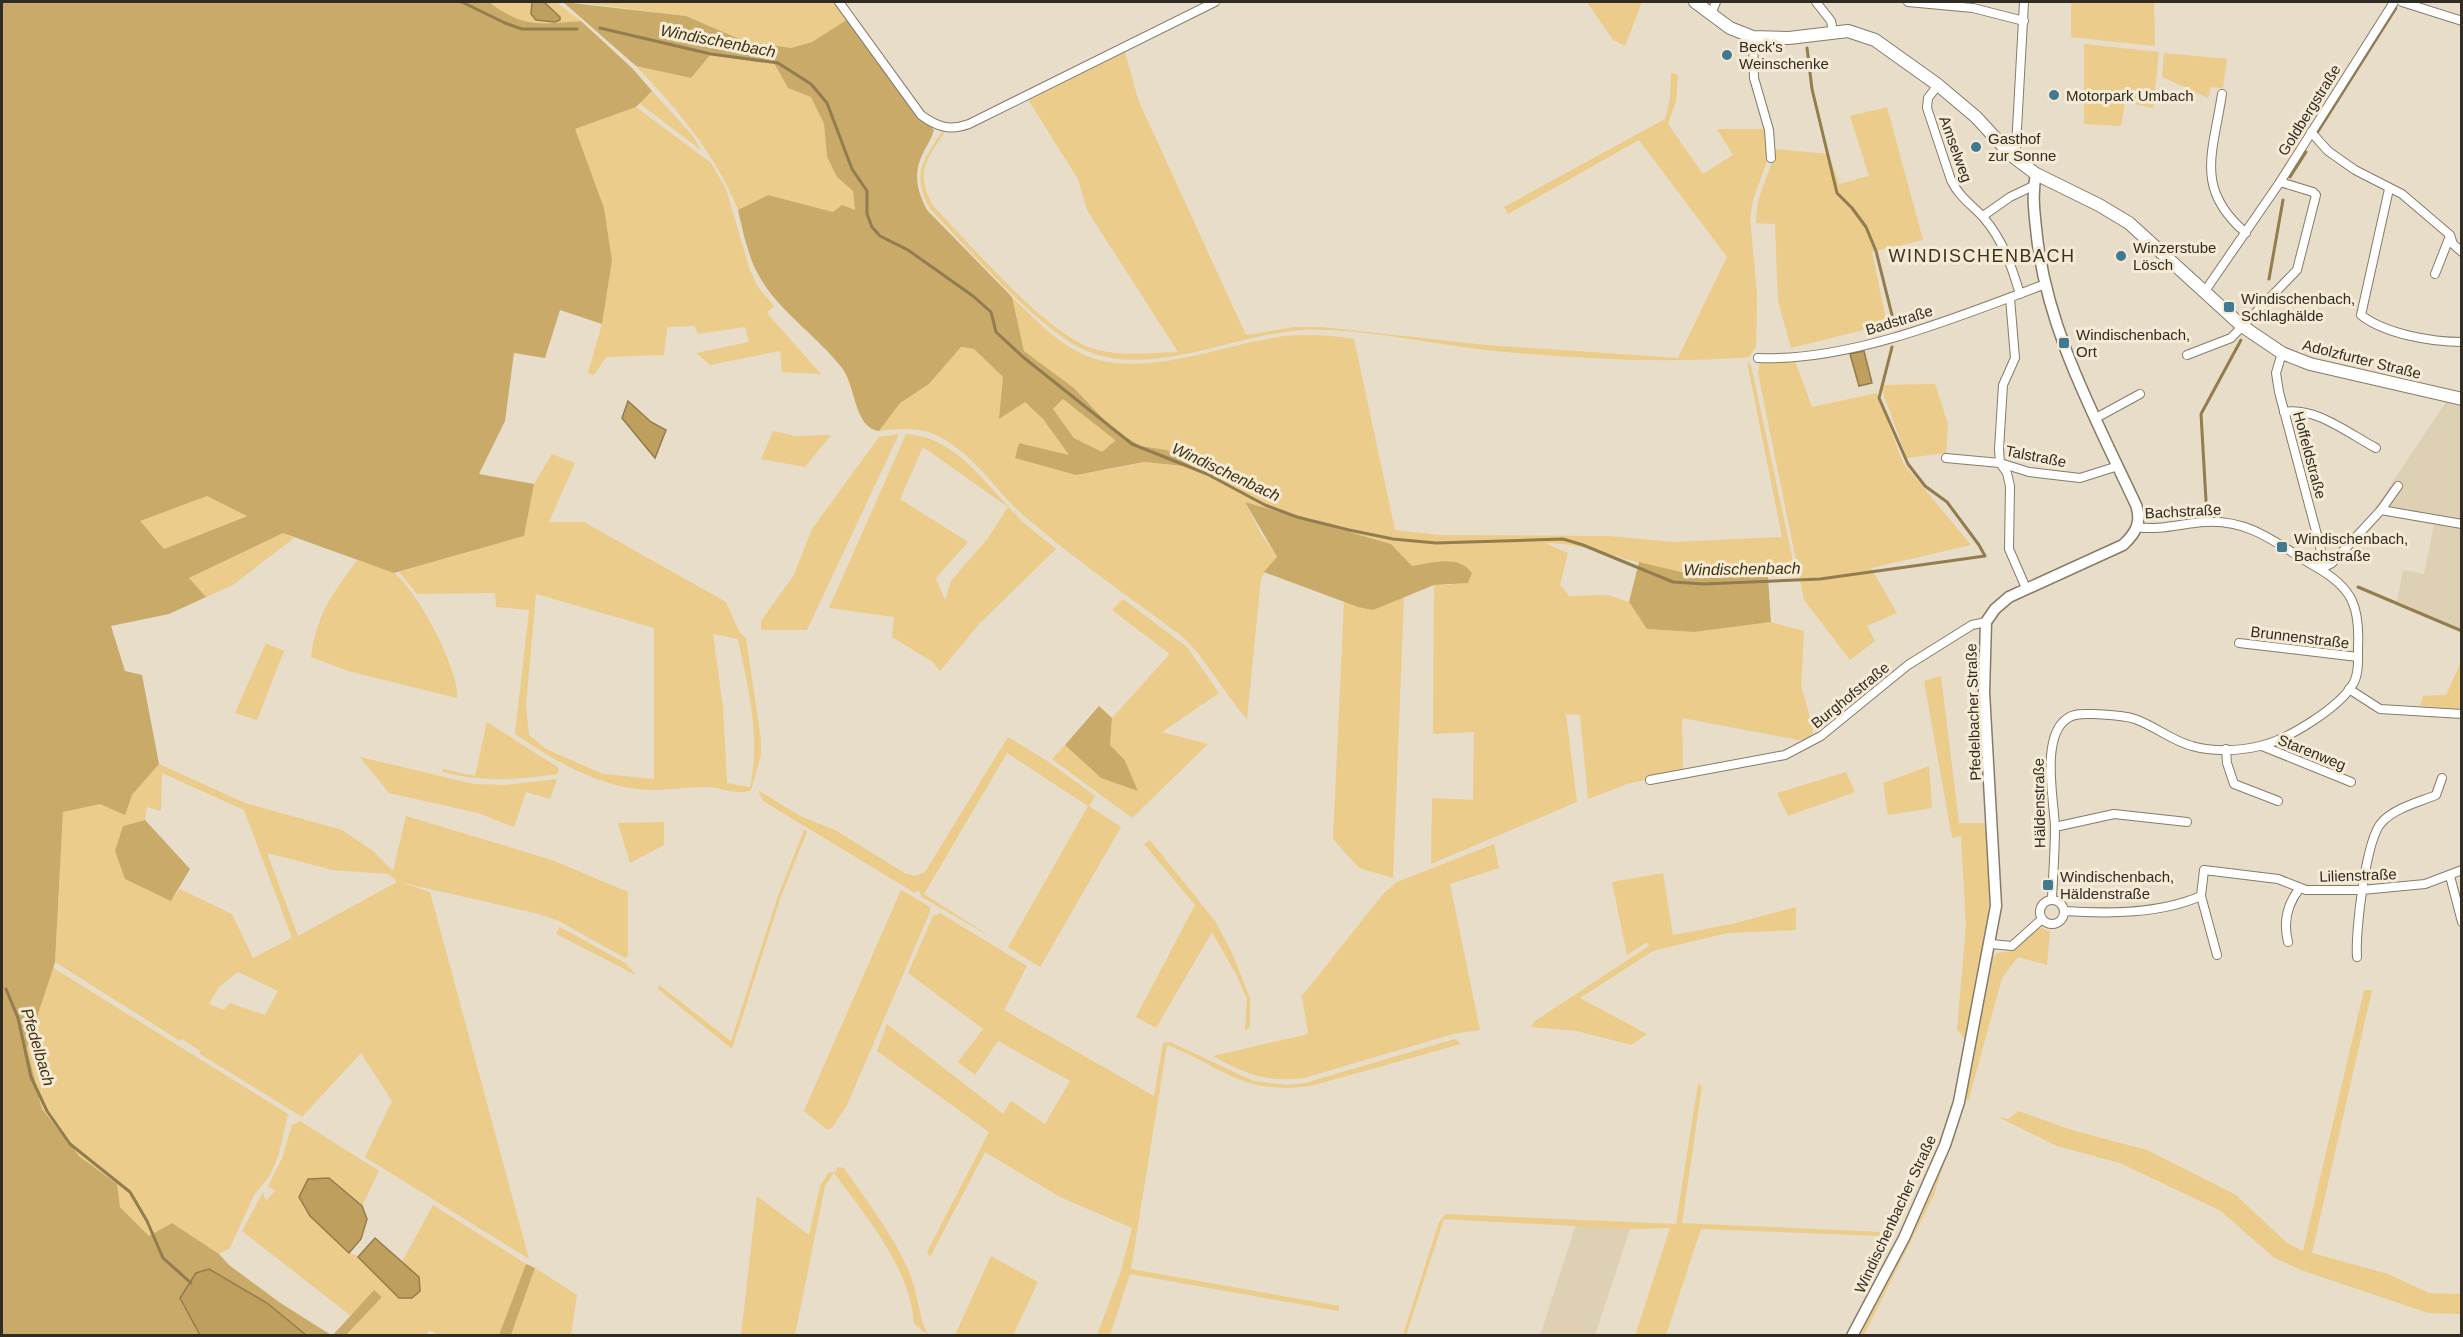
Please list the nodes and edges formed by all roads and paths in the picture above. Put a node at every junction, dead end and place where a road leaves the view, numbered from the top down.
1 (839, 2) edge
2 (1215, 2) edge
3 (1695, 2) edge
4 (1716, 2) edge
5 (1816, 2) edge
6 (1908, 2) edge
7 (2024, 2) edge
8 (2394, 2) edge
9 (2402, 2) edge
10 (1711, 14) junction
11 (2024, 21) junction
12 (2462, 21) edge
13 (1833, 31) junction
14 (1753, 37) junction
15 (1938, 85) junction
16 (2222, 94) dead end
17 (2311, 132) junction
18 (2011, 154) junction
19 (1771, 158) dead end
20 (2035, 180) junction
21 (2280, 182) junction
22 (2389, 189) junction
23 (1983, 216) junction
24 (2246, 233) junction
25 (2450, 235) junction
26 (2462, 252) edge
27 (2435, 274) dead end
28 (2043, 285) junction
29 (2205, 291) junction
30 (2020, 294) junction
31 (2010, 298) junction
32 (2242, 326) junction
33 (2462, 342) edge
34 (2282, 353) junction
35 (2187, 355) dead end
36 (1758, 357) dead end
37 (2140, 394) dead end
38 (2462, 399) edge
39 (2284, 412) junction
40 (2096, 418) junction
41 (2376, 448) dead end
42 (1946, 458) dead end
43 (2000, 463) junction
44 (2118, 465) junction
45 (2398, 486) dead end
46 (2381, 510) junction
47 (2462, 524) edge
48 (2137, 527) junction
49 (2322, 567) junction
50 (2026, 588) junction
51 (2352, 597) joint
52 (1986, 622) junction
53 (2239, 643) dead end
54 (2358, 657) junction
55 (2349, 689) junction
56 (2462, 714) edge
57 (2262, 746) junction
58 (2226, 749) junction
59 (2442, 778) dead end
60 (1650, 780) dead end
61 (2351, 782) dead end
62 (2278, 801) dead end
63 (2187, 822) dead end
64 (2055, 827) junction
65 (2462, 870) edge
66 (2450, 876) junction
67 (2300, 888) junction
68 (2362, 890) junction
69 (2201, 896) junction
70 (2052, 899) junction
71 (2064, 911) junction
72 (2042, 919) junction
73 (2462, 922) edge
74 (2288, 942) dead end
75 (1991, 944) junction
76 (2217, 955) dead end
77 (2357, 957) dead end
78 (1959, 1102) joint
79 (1852, 1335) edge

1 - 2 street
3 - 10 main road, Adolzfurter Straße
4 - 10 street
5 - 13 street
6 - 11 street
7 - 11 street
8 - 17 street, Goldbergstraße
9 - 12 street
10 - 14 main road, Adolzfurter Straße
11 - 18 street
13 - 14 main road, Adolzfurter Straße
13 - 15 main road, Adolzfurter Straße
14 - 19 street
15 - 18 main road, Adolzfurter Straße
15 - 23 street, Amselweg
16 - 24 street
17 - 21 street, Goldbergstraße
17 - 22 street
18 - 20 main road, Adolzfurter Straße
20 - 23 street
20 - 28 street
20 - 29 main road, Adolzfurter Straße
21 - 24 street, Goldbergstraße
21 - 32 street
22 - 25 street
22 - 33 street
23 - 30 street, Amselweg
24 - 29 street, Goldbergstraße
25 - 26 street
25 - 27 street
28 - 30 street, Badstraße
28 - 40 street
29 - 32 main road, Adolzfurter Straße
30 - 31 street, Badstraße
31 - 36 street, Badstraße
31 - 43 street
32 - 34 main road, Adolzfurter Straße
32 - 35 street
34 - 38 main road, Adolzfurter Straße
34 - 39 street, Hoffeldstraße
37 - 40 street
39 - 41 street
39 - 49 street, Hoffeldstraße
40 - 44 street
42 - 43 street, Talstraße
43 - 44 street, Talstraße
43 - 50 street
44 - 48 street
45 - 46 street
46 - 47 street
46 - 49 street
48 - 49 street, Bachstraße
48 - 50 street, Pfedelbacher Straße
49 - 51 street, Bachstraße
50 - 52 street, Pfedelbacher Straße
51 - 54 street, Häldenstraße
52 - 60 street, Burghofstraße
52 - 75 street, Pfedelbacher Straße
53 - 54 street, Brunnenstraße
54 - 55 street, Häldenstraße
55 - 56 street
55 - 57 street, Häldenstraße
57 - 58 street, Häldenstraße
57 - 61 street, Starenweg
58 - 62 street
58 - 64 street, Häldenstraße
59 - 68 street
63 - 64 street
64 - 70 street, Häldenstraße
65 - 66 street, Lilienstraße
66 - 68 street, Lilienstraße
66 - 73 street
67 - 68 street, Lilienstraße
67 - 69 street, Lilienstraße
67 - 74 street
68 - 77 street
69 - 71 street
69 - 76 street
70 - 71 street
70 - 72 street
71 - 72 street
72 - 75 street
75 - 78 street, Pfedelbacher Straße
78 - 79 street, Windischenbacher Straße

